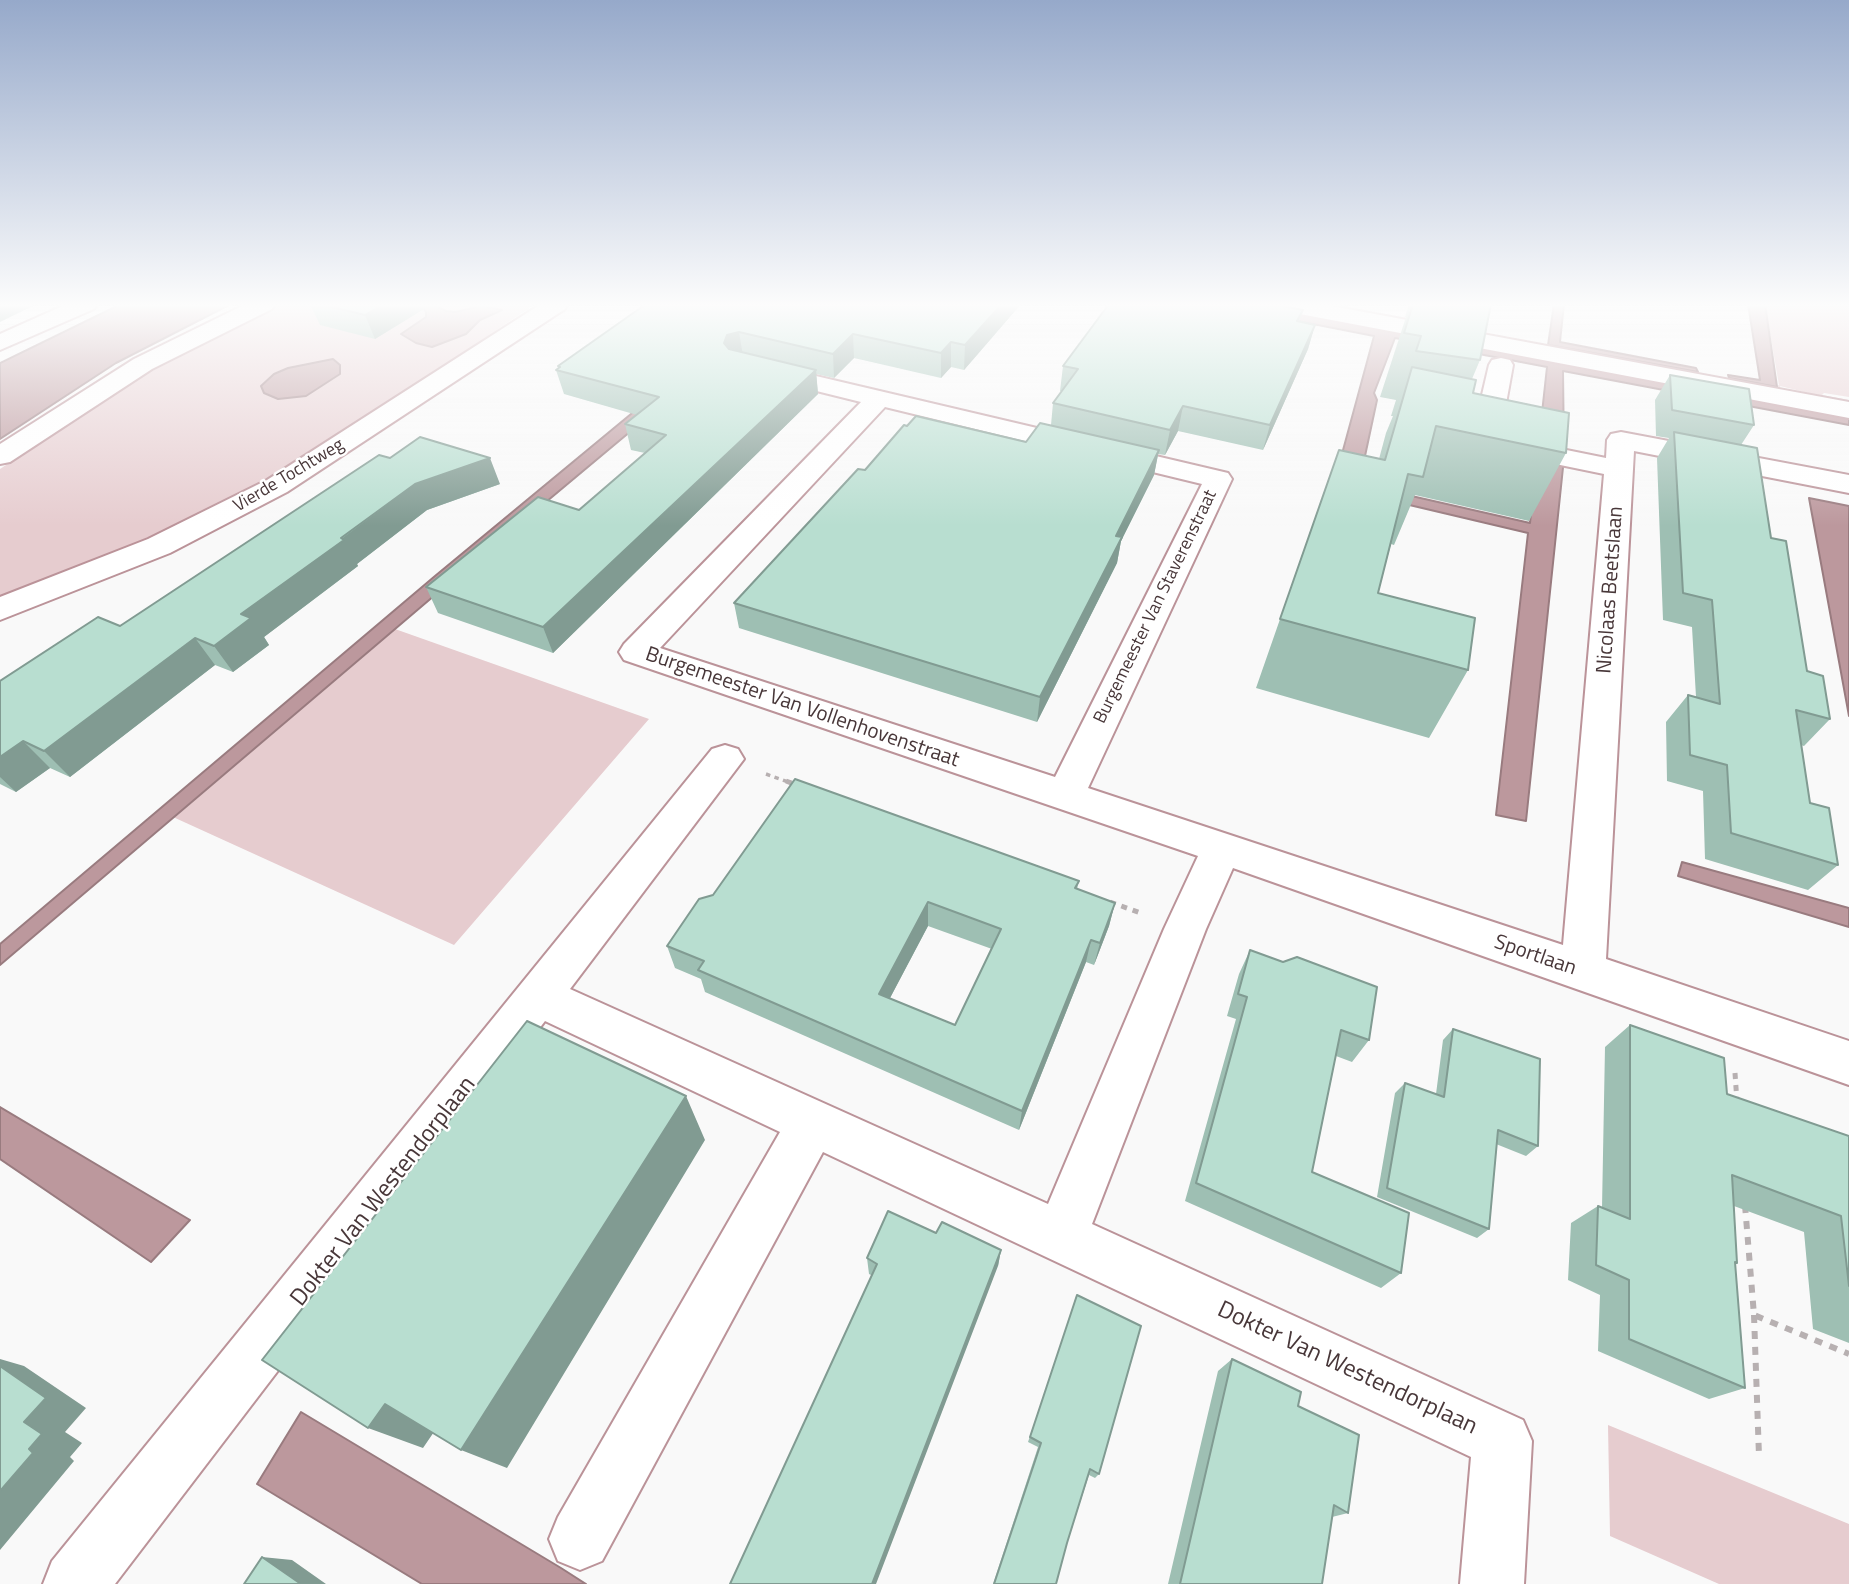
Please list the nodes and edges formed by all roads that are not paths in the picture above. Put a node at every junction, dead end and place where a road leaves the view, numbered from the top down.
1 (121, 378) edge
2 (443, 378) edge
3 (794, 378) edge
4 (1496, 378) edge
5 (1678, 378) edge
6 (879, 398) junction
7 (1849, 410) edge
8 (0, 456) edge
9 (1620, 469) junction
10 (1849, 485) edge
11 (0, 609) edge
12 (725, 759) road end
13 (1065, 797) junction
14 (1221, 850) junction
15 (1583, 973) junction
16 (538, 996) junction
17 (1849, 1063) edge
18 (813, 1122) junction
19 (1061, 1237) junction
20 (580, 1539) dead end
21 (75, 1584) edge
22 (1492, 1584) edge

1 - 8 street
2 - 11 street, Vierde Tochtweg
3 - 6 street, Burgemeester Van Staverenstraat
4 - 9 street
5 - 7 street
6 - 13 street, Burgemeester Van Staverenstraat
6 - 13 street, Burgemeester Van Vollenhovenstraat
9 - 10 street, Nicolaas Beetslaan
9 - 15 street, Nicolaas Beetslaan
12 - 16 street, Dokter Van Westendorplaan
13 - 14 street, Burgemeester Van Vollenhovenstraat
14 - 15 street, Sportlaan
14 - 19 street
15 - 17 street, Sportlaan
16 - 18 street, Dokter Van Westendorplaan
16 - 21 street, Dokter Van Westendorplaan
18 - 19 street, Dokter Van Westendorplaan
18 - 20 street
19 - 22 street, Dokter Van Westendorplaan

